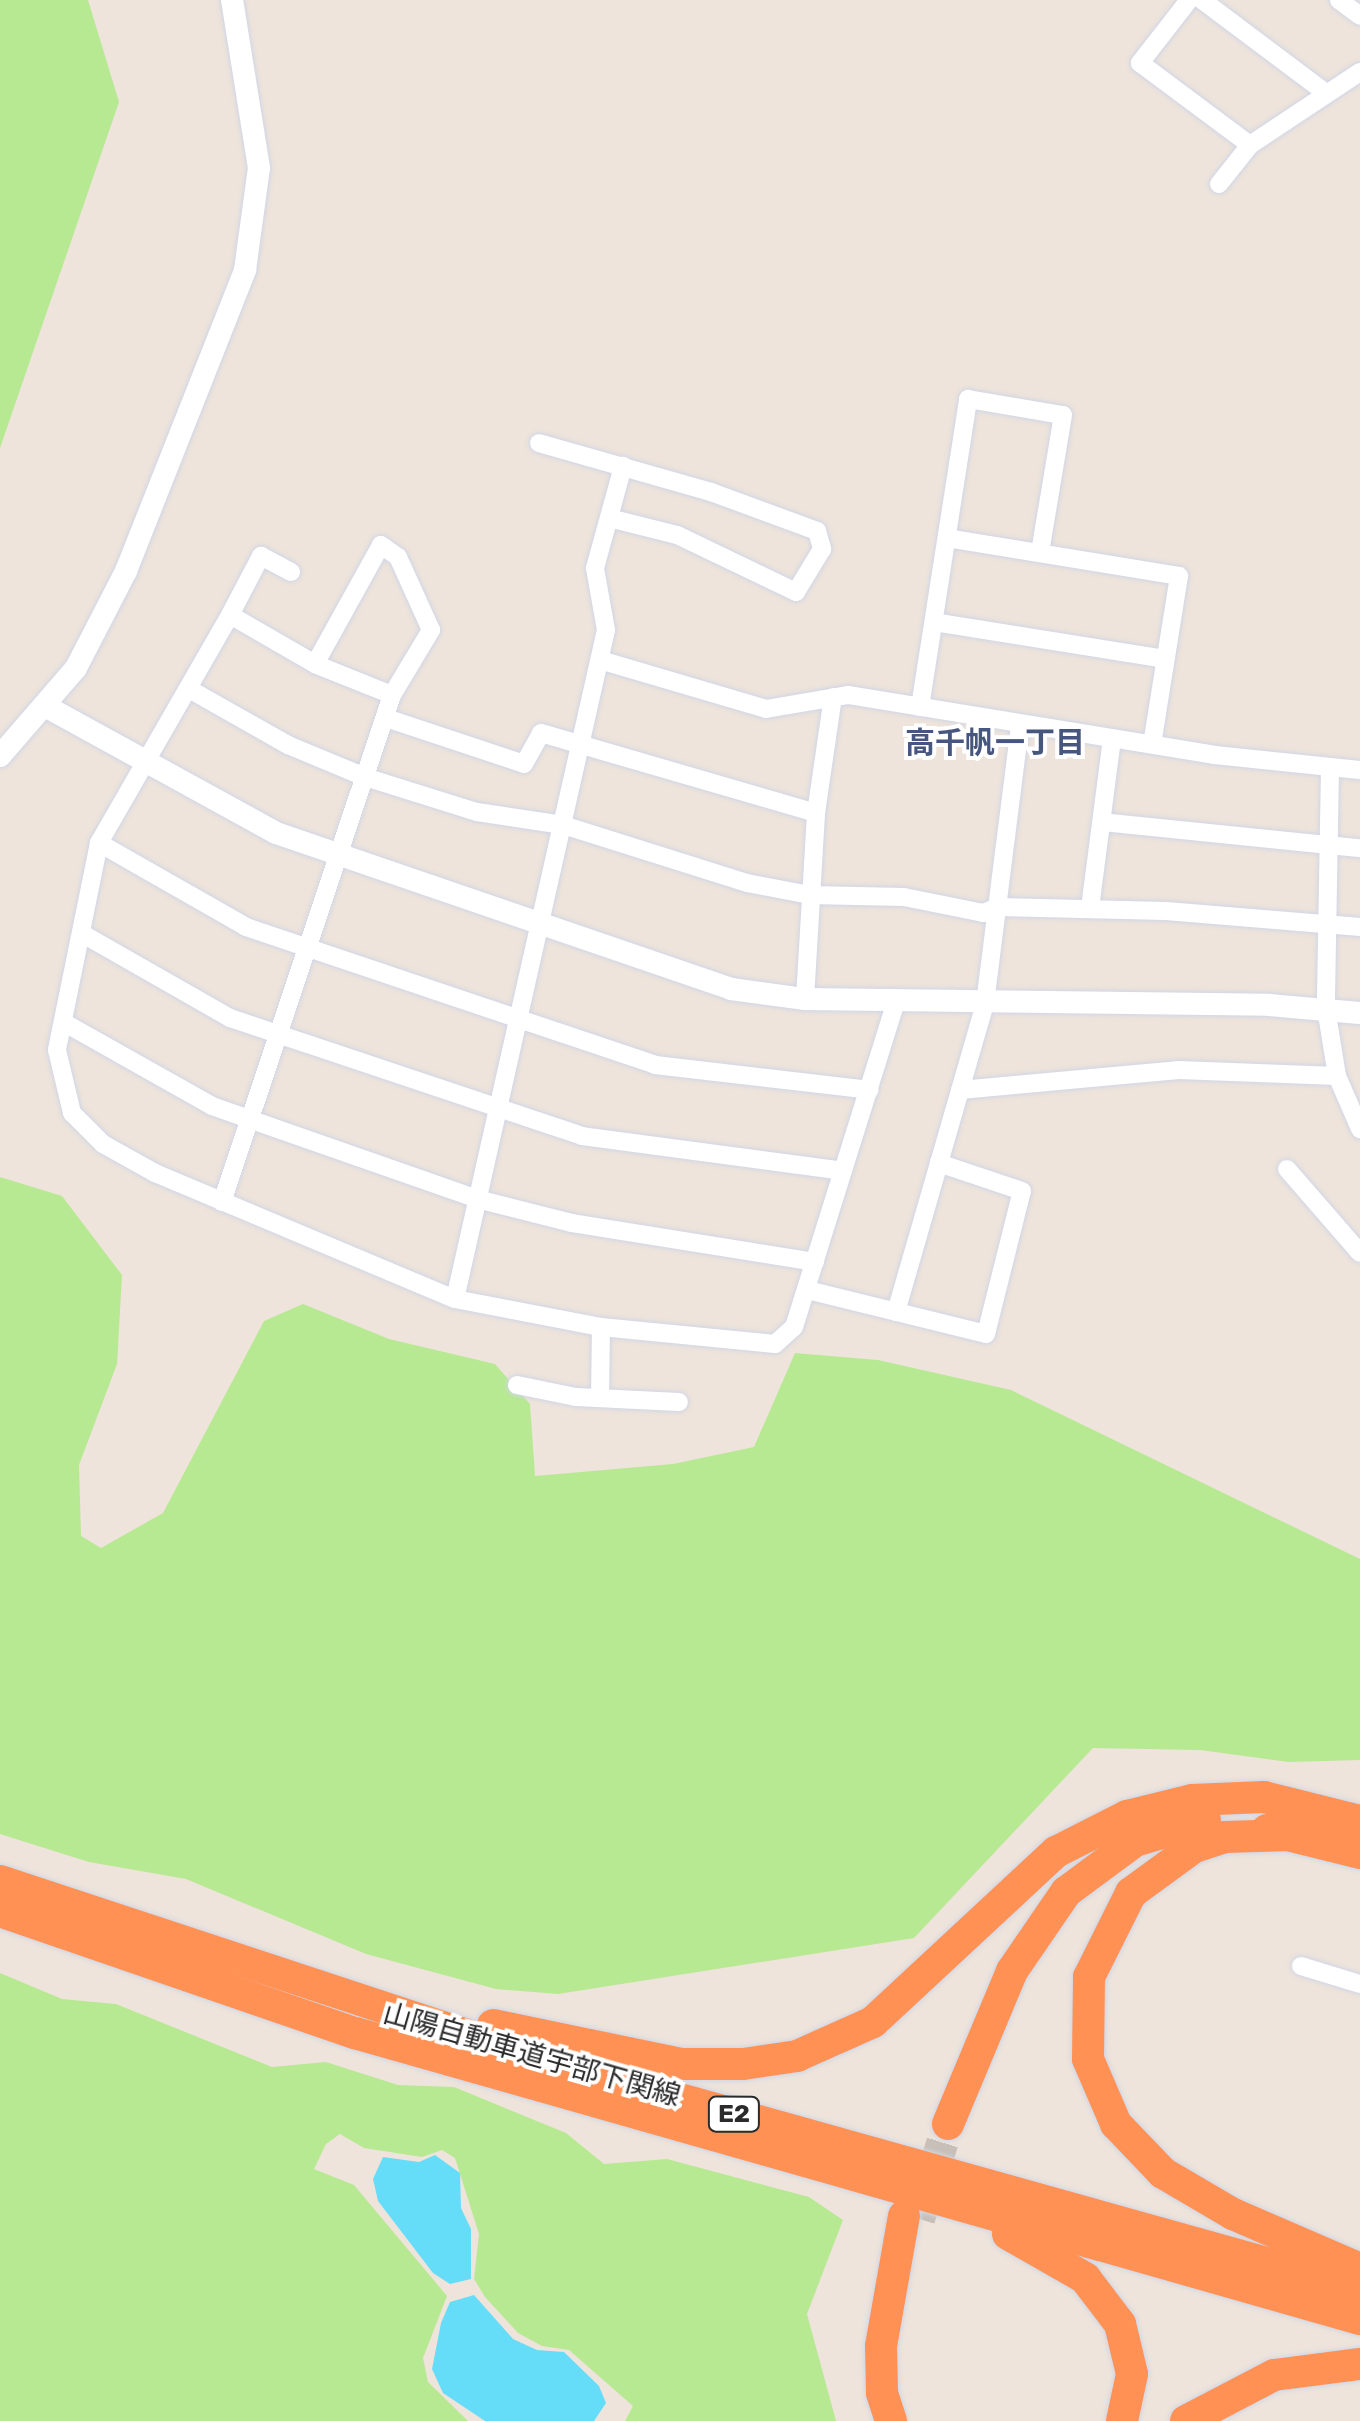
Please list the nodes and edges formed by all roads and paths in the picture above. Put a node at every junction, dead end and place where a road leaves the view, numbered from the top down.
1 (232, 0) edge
2 (1190, 0) edge
3 (1202, 0) edge
4 (1340, 0) edge
5 (1360, 16) edge
6 (1360, 72) edge
7 (1327, 94) junction
8 (1250, 144) junction
9 (1219, 184) dead end
10 (538, 443) dead end
11 (623, 466) junction
12 (609, 518) junction
13 (947, 538) junction
14 (1040, 552) junction
15 (291, 572) dead end
16 (230, 615) junction
17 (934, 622) junction
18 (1166, 659) junction
19 (600, 660) junction
20 (315, 664) junction
21 (189, 689) junction
22 (392, 695) junction
23 (832, 698) junction
24 (920, 706) junction
25 (48, 707) junction
26 (386, 718) junction
27 (1020, 724) junction
28 (1112, 738) junction
29 (582, 743) junction
30 (1152, 744) junction
31 (0, 756) edge
32 (144, 764) junction
33 (1330, 768) junction
34 (1360, 770) edge
35 (366, 777) junction
36 (816, 813) junction
37 (1102, 822) junction
38 (563, 825) junction
39 (99, 843) junction
40 (1327, 845) junction
41 (1360, 848) edge
42 (338, 856) junction
43 (810, 894) junction
44 (998, 907) junction
45 (1090, 908) junction
46 (1327, 924) junction
47 (540, 926) junction
48 (1360, 928) edge
49 (81, 933) junction
50 (307, 947) junction
51 (805, 999) junction
52 (896, 1002) junction
53 (985, 1003) junction
54 (1326, 1008) junction
55 (1360, 1013) edge
56 (519, 1020) junction
57 (63, 1022) junction
58 (278, 1034) junction
59 (1337, 1076) junction
60 (870, 1090) junction
61 (960, 1090) junction
62 (498, 1108) junction
63 (249, 1122) junction
64 (1360, 1129) edge
65 (940, 1163) junction
66 (1287, 1169) dead end
67 (843, 1171) junction
68 (477, 1199) junction
69 (222, 1202) junction
70 (1360, 1253) edge
71 (815, 1262) junction
72 (807, 1290) junction
73 (455, 1298) junction
74 (896, 1312) junction
75 (601, 1327) junction
76 (517, 1385) dead end
77 (600, 1398) junction
78 (680, 1402) dead end
79 (1348, 1818) edge
80 (1289, 1835) junction
81 (1360, 1853) edge
82 (0, 1881) edge
83 (0, 1910) edge
84 (112, 1921) junction
85 (1301, 1966) dead end
86 (1360, 1984) edge
87 (835, 2170) junction
88 (1360, 2268) edge
89 (1360, 2289) edge
90 (1360, 2319) edge
91 (1360, 2364) edge
92 (891, 2421) edge
93 (906, 2421) edge
94 (1122, 2421) edge
95 (1186, 2421) edge

1 - 25 street
2 - 8 street
3 - 7 street
4 - 5 street
6 - 7 street
7 - 8 street
8 - 9 street
10 - 11 street
11 - 12 street
11 - 12 street
12 - 19 street
13 - 14 street
13 - 14 street
13 - 17 street
14 - 18 street
15 - 16 street
16 - 20 street
16 - 21 street
17 - 18 street
17 - 24 street
18 - 30 street
19 - 23 street
19 - 29 street
20 - 22 street
20 - 22 street
21 - 32 street
21 - 35 street
22 - 26 street
23 - 24 street
23 - 36 street
24 - 27 street
25 - 31 street
25 - 32 street
26 - 29 street
26 - 35 street
27 - 28 street
27 - 44 street
28 - 30 street
28 - 37 street
29 - 36 street
29 - 38 street
30 - 33 street
32 - 39 street
32 - 42 street
33 - 34 street
33 - 40 street
35 - 38 street
35 - 42 street
36 - 43 street
37 - 40 street
37 - 45 street
38 - 43 street
38 - 47 street
39 - 49 street
39 - 50 street
40 - 41 street
40 - 46 street
42 - 47 street
42 - 50 street
43 - 44 street
43 - 51 street
44 - 45 street
44 - 53 street
45 - 46 street
46 - 48 street
46 - 54 street
47 - 51 street
47 - 56 street
49 - 57 street
49 - 58 street
50 - 56 street
50 - 58 street
51 - 52 street
52 - 53 street
52 - 60 street
53 - 54 street
53 - 61 street
54 - 55 street
54 - 59 street
56 - 60 street
56 - 62 street
57 - 63 street
57 - 69 street
58 - 62 street
58 - 63 street
59 - 61 street
59 - 64 street
60 - 67 street
61 - 65 street
62 - 67 street
62 - 68 street
63 - 68 street
63 - 69 street
65 - 74 street
65 - 74 street
66 - 70 street
67 - 71 street
68 - 71 street
68 - 73 street
69 - 73 street
71 - 72 street
72 - 74 street
72 - 75 street
73 - 75 street
75 - 77 street
76 - 77 street
77 - 78 street
79 - 80 highway
79 - 84 highway
80 - 81 highway
80 - 88 highway
82 - 84 highway, 山陽自動車道宇部下関線 / E2
83 - 87 highway, 山陽自動車道宇部下関線 / E2
84 - 89 highway, 山陽自動車道宇部下関線 / E2
85 - 86 street
87 - 90 highway, 山陽自動車道宇部下関線 / E2
87 - 94 highway
91 - 95 highway
92 - 93 highway

